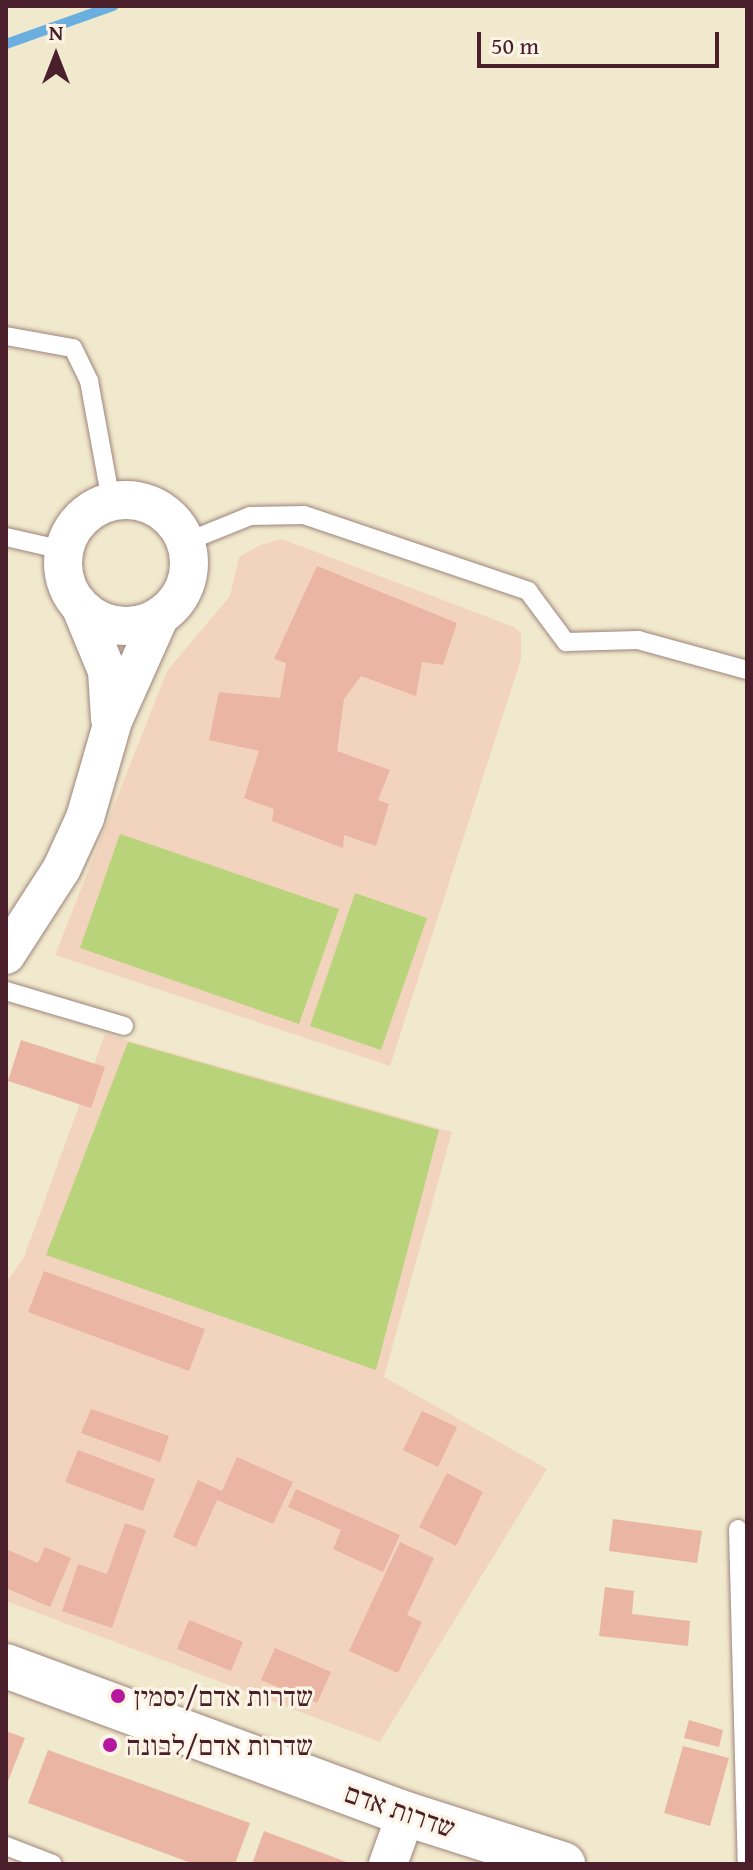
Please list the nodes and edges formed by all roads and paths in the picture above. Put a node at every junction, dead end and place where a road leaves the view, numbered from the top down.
1 (6, 336) edge
2 (111, 501) junction
3 (6, 537) edge
4 (186, 542) junction
5 (63, 550) junction
6 (81, 608) junction
7 (160, 616) junction
8 (747, 670) edge
9 (110, 734) junction
10 (6, 955) edge
11 (6, 991) edge
12 (124, 1026) dead end
13 (738, 1529) dead end
14 (9, 1668) edge
15 (406, 1814) junction
16 (6, 1846) edge
17 (53, 1864) edge
18 (388, 1864) edge
19 (563, 1864) edge
20 (747, 1864) edge

1 - 2 lane
2 - 4 street
2 - 5 street
3 - 5 lane
4 - 7 street
4 - 8 lane
5 - 6 street
6 - 7 street
6 - 9 street
7 - 9 street
9 - 10 street
11 - 12 lane
13 - 20 lane
14 - 15 street, שדרות אדם
15 - 18 street
15 - 19 street, שדרות אדם
16 - 17 lane

